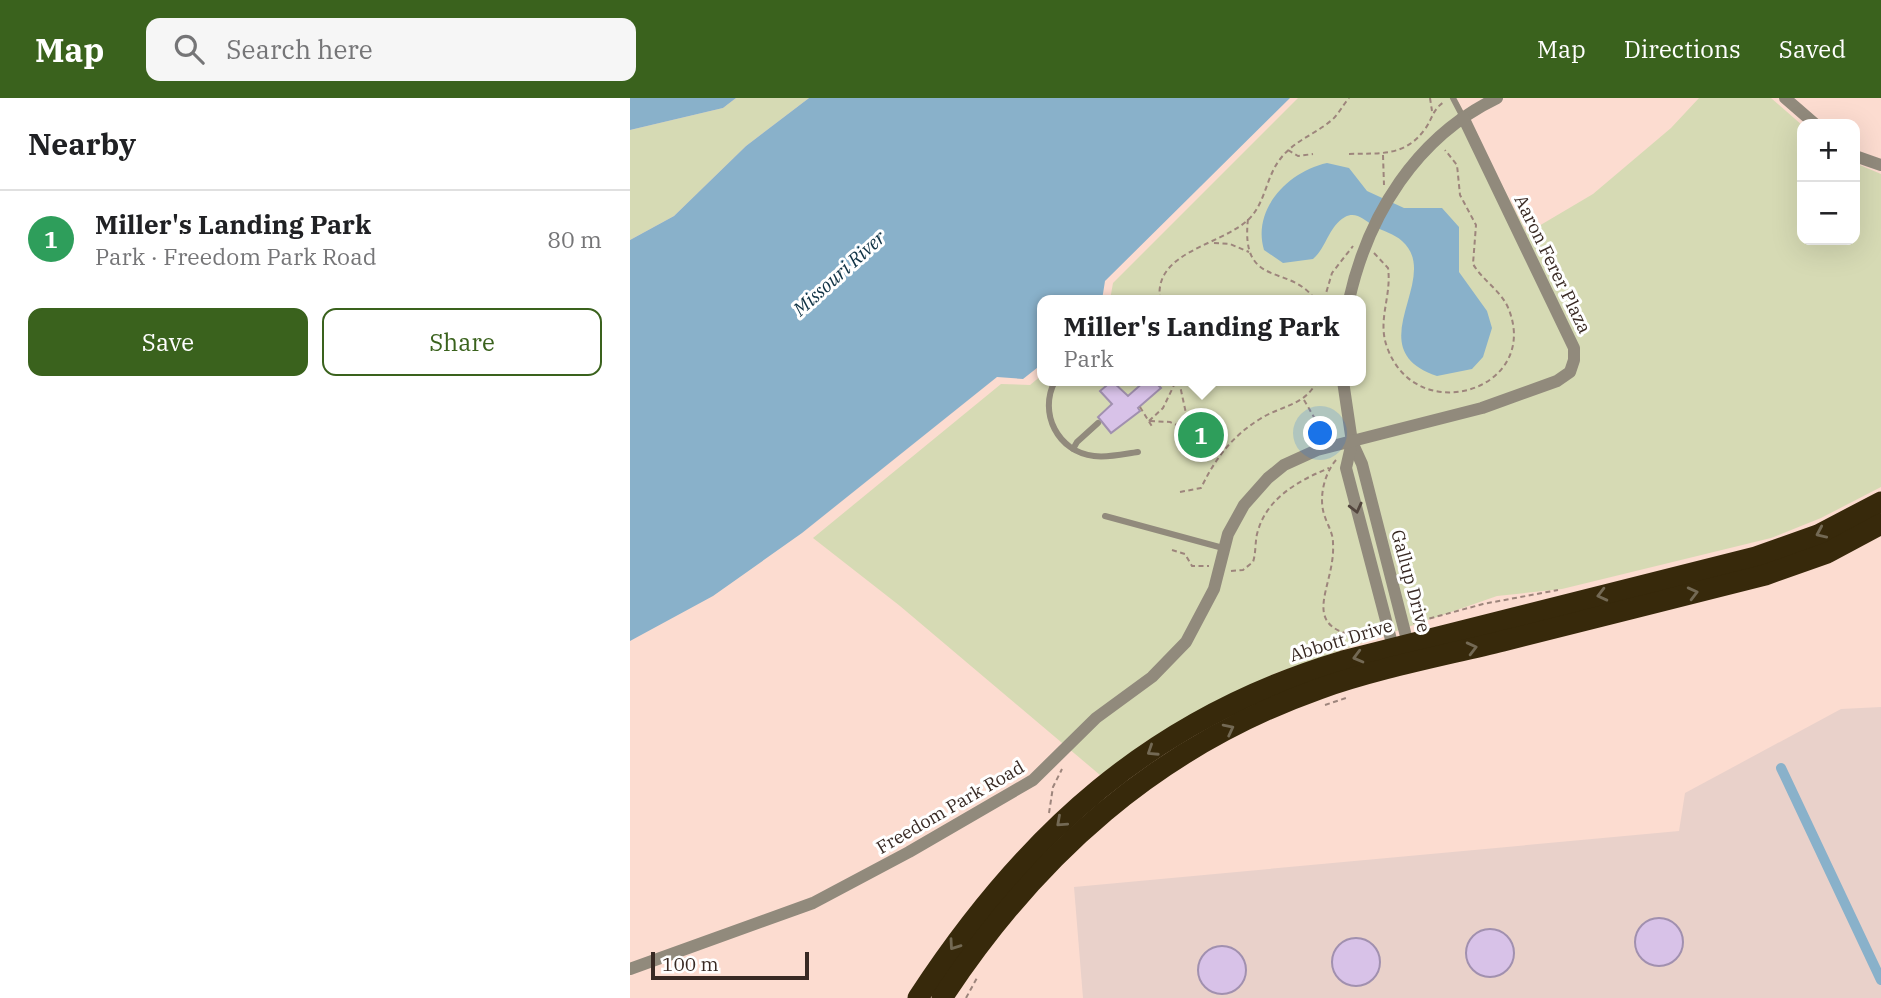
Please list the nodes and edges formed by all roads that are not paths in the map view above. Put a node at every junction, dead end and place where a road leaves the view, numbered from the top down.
1 (1452, 98) edge
2 (1497, 98) edge
3 (1785, 98) edge
4 (1462, 117) junction
5 (1809, 119) edge
6 (1860, 158) edge
7 (1881, 165) edge
8 (1350, 295) edge
9 (1054, 386) edge
10 (1344, 386) edge
11 (1098, 423) dead end
12 (1352, 442) junction
13 (1073, 449) junction
14 (1138, 452) dead end
15 (1881, 502) edge
16 (1105, 516) dead end
17 (1881, 524) edge
18 (1223, 548) junction
19 (1412, 638) junction
20 (1406, 665) junction
21 (1121, 784) junction
22 (630, 969) edge
23 (918, 998) edge
24 (942, 998) edge

1 - 4 lane
2 - 4 street
3 - 5 street
4 - 8 street
4 - 12 street, Aaron Ferer Plaza
6 - 7 street
9 - 13 lane
10 - 12 street, Gallup Drive
11 - 13 lane
12 - 18 street, Freedom Park Road
12 - 19 street, Gallup Drive
12 -> 19 street, Gallup Drive
13 - 14 lane
15 -> 19 highway, Abbott Drive
16 - 18 lane
20 -> 17 highway, Abbott Drive
18 - 22 street, Freedom Park Road
19 - 20 street, Gallup Drive
19 -> 21 highway, Abbott Drive
21 -> 20 highway, Abbott Drive
21 -> 23 highway, Abbott Drive
21 - 24 highway, Abbott Drive

